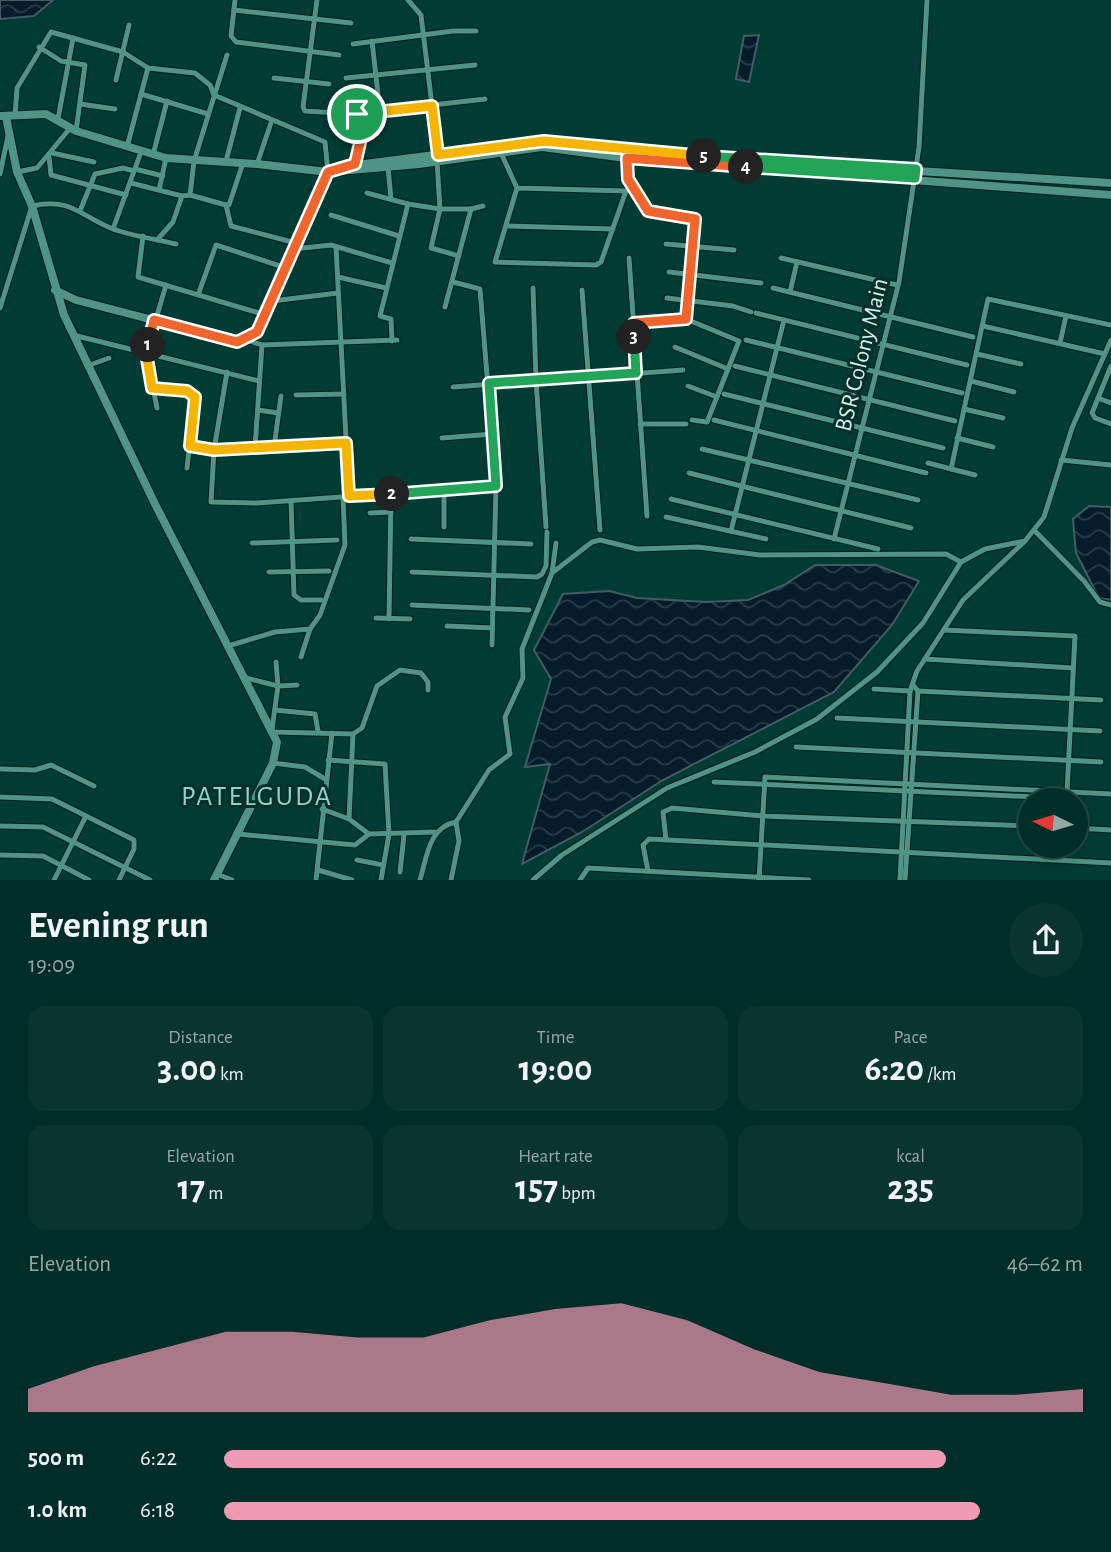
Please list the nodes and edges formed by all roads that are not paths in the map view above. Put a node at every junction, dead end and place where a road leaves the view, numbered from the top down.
1 (234, 0) edge
2 (317, 0) edge
3 (408, 0) edge
4 (927, 0) edge
5 (233, 10) junction
6 (314, 19) junction
7 (351, 23) dead end
8 (129, 24) dead end
9 (476, 31) dead end
10 (423, 35) junction
11 (73, 38) junction
12 (372, 41) junction
13 (353, 44) dead end
14 (39, 47) junction
15 (310, 51) junction
16 (122, 52) junction
17 (227, 55) dead end
18 (339, 55) dead end
19 (67, 62) junction
20 (475, 65) dead end
21 (148, 68) junction
22 (427, 70) junction
23 (376, 75) junction
24 (274, 78) dead end
25 (346, 78) dead end
26 (116, 80) dead end
27 (306, 81) junction
28 (329, 84) dead end
29 (141, 94) junction
30 (214, 95) junction
31 (485, 99) dead end
32 (167, 101) junction
33 (80, 104) junction
34 (432, 106) junction
35 (240, 108) junction
36 (115, 109) dead end
37 (380, 112) junction
38 (208, 114) junction
39 (357, 114) junction
40 (7, 116) edge
41 (58, 119) junction
42 (272, 120) junction
43 (10, 128) junction
44 (73, 129) junction
45 (127, 147) junction
46 (141, 152) junction
47 (500, 153) junction
48 (50, 155) junction
49 (153, 155) junction
50 (438, 158) junction
51 (627, 158) junction
52 (166, 159) junction
53 (194, 161) junction
54 (226, 161) junction
55 (94, 162) dead end
56 (243, 163) junction
57 (257, 164) junction
58 (355, 164) junction
59 (388, 167) junction
60 (135, 170) junction
61 (17, 172) junction
62 (328, 172) junction
63 (916, 173) junction
64 (0, 174) edge
65 (163, 176) junction
66 (131, 183) junction
67 (1111, 183) edge
68 (93, 184) junction
69 (517, 188) junction
70 (159, 190) junction
71 (367, 193) dead end
72 (126, 195) junction
73 (190, 195) junction
74 (1111, 195) edge
75 (181, 196) junction
76 (390, 199) junction
77 (408, 204) junction
78 (226, 205) junction
79 (32, 206) junction
80 (483, 206) dead end
81 (440, 209) junction
82 (471, 209) junction
83 (80, 211) junction
84 (331, 215) dead end
85 (506, 226) junction
86 (113, 229) junction
87 (613, 229) junction
88 (143, 236) junction
89 (399, 236) junction
90 (157, 240) junction
91 (176, 244) dead end
92 (666, 244) dead end
93 (295, 246) junction
94 (693, 246) junction
95 (336, 247) junction
96 (734, 250) dead end
97 (459, 256) junction
98 (629, 258) dead end
99 (781, 258) dead end
100 (797, 262) junction
101 (392, 263) junction
102 (286, 268) junction
103 (669, 272) dead end
104 (690, 275) junction
105 (338, 277) junction
106 (453, 282) junction
107 (761, 284) dead end
108 (166, 285) junction
109 (897, 285) junction
110 (386, 288) junction
111 (533, 288) dead end
112 (773, 288) dead end
113 (55, 290) junction
114 (582, 290) dead end
115 (790, 292) junction
116 (338, 293) junction
117 (198, 295) junction
118 (71, 298) junction
119 (667, 298) dead end
120 (688, 299) junction
121 (271, 301) junction
122 (445, 307) dead end
123 (0, 308) edge
124 (64, 315) junction
125 (266, 315) junction
126 (888, 316) junction
127 (1066, 316) junction
128 (686, 319) junction
129 (154, 320) junction
130 (784, 320) junction
131 (634, 323) junction
132 (1111, 325) edge
133 (982, 326) junction
134 (73, 335) junction
135 (973, 337) dead end
136 (247, 340) junction
137 (746, 340) dead end
138 (1111, 340) edge
139 (341, 342) junction
140 (882, 344) junction
141 (1060, 344) junction
142 (262, 345) junction
143 (675, 347) dead end
144 (776, 348) junction
145 (146, 353) junction
146 (977, 354) junction
147 (1105, 354) junction
148 (109, 358) dead end
149 (1021, 364) dead end
150 (967, 365) dead end
151 (87, 366) junction
152 (735, 366) dead end
153 (1111, 366) edge
154 (728, 369) junction
155 (683, 370) dead end
156 (875, 372) junction
157 (226, 373) junction
158 (636, 373) junction
159 (769, 374) junction
160 (586, 376) junction
161 (536, 380) junction
162 (260, 381) junction
163 (971, 381) junction
164 (489, 383) junction
165 (1108, 384) edge
166 (688, 386) dead end
167 (453, 387) dead end
168 (152, 388) junction
169 (1014, 392) dead end
170 (962, 393) dead end
171 (344, 394) junction
172 (724, 394) dead end
173 (296, 395) dead end
174 (281, 396) dead end
175 (717, 397) junction
176 (1098, 398) junction
177 (868, 400) junction
178 (762, 402) junction
179 (1111, 403) edge
180 (157, 408) dead end
181 (964, 409) junction
182 (258, 410) junction
183 (278, 413) junction
184 (1003, 418) dead end
185 (714, 420) dead end
186 (954, 421) dead end
187 (1111, 424) edge
188 (639, 425) junction
189 (861, 427) junction
190 (755, 430) junction
191 (492, 434) junction
192 (442, 438) dead end
193 (957, 438) junction
194 (346, 443) junction
195 (190, 446) junction
196 (274, 447) junction
197 (993, 447) dead end
198 (255, 448) junction
199 (943, 448) dead end
200 (702, 449) dead end
201 (214, 450) junction
202 (854, 455) junction
203 (748, 459) junction
204 (1061, 460) junction
205 (928, 463) dead end
206 (1111, 465) edge
207 (187, 468) dead end
208 (951, 468) junction
209 (926, 472) dead end
210 (689, 473) dead end
211 (975, 474) dead end
212 (848, 483) junction
213 (496, 486) junction
214 (741, 486) junction
215 (444, 491) junction
216 (391, 494) junction
217 (346, 497) junction
218 (671, 499) dead end
219 (918, 500) dead end
220 (291, 501) junction
221 (841, 510) junction
222 (391, 512) junction
223 (370, 513) dead end
224 (735, 514) junction
225 (647, 516) dead end
226 (666, 517) dead end
227 (444, 527) dead end
228 (911, 528) dead end
229 (600, 530) dead end
230 (1034, 530) junction
231 (731, 531) junction
232 (411, 539) dead end
233 (766, 539) dead end
234 (834, 539) junction
235 (337, 540) dead end
236 (1025, 541) junction
237 (293, 542) junction
238 (252, 543) dead end
239 (496, 543) junction
240 (556, 543) dead end
241 (531, 544) dead end
242 (877, 549) dead end
243 (961, 562) junction
244 (329, 570) dead end
245 (293, 571) junction
246 (269, 572) dead end
247 (412, 572) dead end
248 (552, 573) junction
249 (494, 575) junction
250 (321, 600) dead end
251 (412, 605) dead end
252 (1111, 605) edge
253 (492, 609) junction
254 (529, 610) dead end
255 (376, 618) dead end
256 (389, 619) junction
257 (410, 619) dead end
258 (447, 626) dead end
259 (492, 628) junction
260 (310, 629) junction
261 (943, 630) junction
262 (492, 645) dead end
263 (228, 646) junction
264 (301, 657) dead end
265 (925, 659) junction
266 (276, 662) dead end
267 (1073, 668) junction
268 (246, 678) junction
269 (297, 685) dead end
270 (278, 686) junction
271 (911, 688) junction
272 (874, 689) dead end
273 (428, 690) dead end
274 (918, 691) junction
275 (1071, 698) junction
276 (1101, 700) dead end
277 (275, 710) junction
278 (837, 718) dead end
279 (909, 722) junction
280 (916, 722) junction
281 (1070, 729) junction
282 (273, 731) junction
283 (318, 731) junction
284 (1100, 731) dead end
285 (332, 733) junction
286 (352, 734) junction
287 (796, 747) dead end
288 (910, 753) junction
289 (328, 760) junction
290 (1068, 760) junction
291 (352, 761) junction
292 (1101, 762) dead end
293 (273, 763) junction
294 (0, 769) edge
295 (325, 779) junction
296 (714, 782) dead end
297 (765, 782) junction
298 (94, 786) dead end
299 (908, 787) junction
300 (1067, 788) edge
301 (1018, 790) edge
302 (1088, 793) edge
303 (1111, 794) edge
304 (0, 797) edge
305 (322, 809) junction
306 (86, 816) junction
307 (764, 816) junction
308 (349, 819) junction
309 (456, 822) junction
310 (906, 822) junction
311 (0, 826) edge
312 (1018, 826) edge
313 (1088, 829) edge
314 (1111, 830) edge
315 (435, 832) junction
316 (238, 834) junction
317 (369, 834) junction
318 (389, 834) junction
319 (404, 835) junction
320 (318, 840) junction
321 (666, 840) junction
322 (74, 841) junction
323 (761, 847) junction
324 (904, 854) junction
325 (0, 855) edge
326 (357, 860) dead end
327 (1111, 863) edge
328 (383, 864) junction
329 (61, 865) junction
330 (126, 867) junction
331 (318, 870) junction
332 (648, 871) junction
333 (400, 872) dead end
334 (216, 877) edge
335 (759, 879) edge
336 (54, 880) edge
337 (89, 880) edge
338 (119, 880) edge
339 (150, 880) edge
340 (232, 880) edge
341 (316, 880) edge
342 (352, 880) edge
343 (381, 880) edge
344 (420, 880) edge
345 (451, 880) edge
346 (533, 880) edge
347 (580, 880) edge
348 (809, 880) edge
349 (903, 880) edge

1 - 5 street
2 - 6 street
3 - 10 street
4 - 63 street, BSR Colony Main
5 - 6 street
5 - 15 street
6 - 7 street
6 - 15 street
8 - 16 street
9 - 10 street
10 - 12 street
10 - 22 street
11 - 14 street
11 - 16 street
11 - 19 street
12 - 13 street
12 - 23 street
14 - 19 street
14 - 40 street
15 - 18 street
15 - 27 street
16 - 21 street
16 - 26 street
17 - 30 street
19 - 33 street
19 - 41 street
20 - 22 street
21 - 29 street
21 - 30 street
22 - 23 street
22 - 34 street
23 - 25 street
23 - 37 street
24 - 27 street
27 - 28 street
27 - 39 street
29 - 32 street
29 - 45 street
30 - 35 street
30 - 38 street
31 - 34 street
32 - 38 street
32 - 49 street
33 - 36 street
33 - 44 street
34 - 37 street
34 - 50 street
35 - 42 street
35 - 54 street
37 - 39 street
38 - 53 street
39 - 58 street
40 - 41 main road
40 - 43 main road
41 - 44 main road
42 - 57 street
42 - 62 street
43 - 61 main road
43 - 64 street
44 - 45 main road
44 - 48 street
45 - 46 main road
46 - 49 main road
46 - 60 street
47 - 50 main road
47 - 51 main road
47 - 69 street
48 - 55 street
48 - 61 street
48 - 68 street
49 - 52 main road
50 - 58 main road
50 - 59 main road
50 - 63 main road
50 - 81 street
51 - 63 main road
51 - 94 street
52 - 53 main road
52 - 65 street
53 - 54 main road
53 - 73 street
54 - 56 main road
56 - 57 main road
56 - 78 street
57 - 62 main road
58 - 62 main road
59 - 62 main road
59 - 76 street
60 - 65 street
60 - 66 street
60 - 68 street
61 - 79 main road
62 - 93 main road
63 - 67 main road
63 - 74 main road
63 - 109 street, BSR Colony Main
65 - 70 street
66 - 70 street
66 - 72 street
68 - 72 street
68 - 83 street
69 - 85 street
69 - 87 street
70 - 75 street
71 - 76 street
72 - 86 street
73 - 75 street
73 - 78 street
75 - 90 street
76 - 77 street
77 - 81 street
77 - 89 street
78 - 93 street
79 - 83 street
79 - 113 main road
79 - 123 street
80 - 82 street
81 - 82 street
81 - 97 street
82 - 97 street
83 - 86 street
84 - 89 street
85 - 87 street
85 - 87 street
86 - 88 street
88 - 90 street
88 - 108 street
89 - 101 street
90 - 91 street
92 - 94 street
93 - 95 street
93 - 102 main road
94 - 96 street
94 - 104 street
95 - 101 street
95 - 105 street
97 - 106 street
98 - 131 street
99 - 100 street
100 - 109 street
100 - 115 street
101 - 110 street
102 - 117 street
102 - 121 main road
103 - 104 street
104 - 107 street
104 - 120 street
105 - 110 street
105 - 116 street
106 - 122 street
106 - 164 street
108 - 117 street
108 - 129 street
109 - 126 street, BSR Colony Main
110 - 139 street
111 - 161 street
112 - 115 street
113 - 118 main road
113 - 124 main road
114 - 160 street
115 - 126 street
116 - 121 street
116 - 139 street
117 - 125 street
118 - 124 main road
118 - 129 main road
119 - 120 street
120 - 128 street
120 - 130 street
121 - 125 main road
124 - 134 main road
125 - 136 main road
126 - 135 street
126 - 140 street, BSR Colony Main
127 - 132 street
127 - 133 street
127 - 141 street
128 - 131 street
128 - 154 street
129 - 136 main road
129 - 145 street
130 - 140 street
130 - 144 street
131 - 158 street
133 - 141 street
133 - 146 street
134 - 145 street
134 - 151 main road
136 - 142 street
137 - 144 street
138 - 147 street
139 - 142 street
139 - 171 street
140 - 150 street
140 - 156 street, BSR Colony Main
141 - 147 street
142 - 162 street
143 - 154 street
144 - 156 street
144 - 159 street
145 - 157 street
145 - 168 street
146 - 149 street
146 - 163 street
147 - 204 street
148 - 151 street
151 - 263 main road
152 - 159 street
153 - 165 street
154 - 175 street
155 - 158 street
156 - 170 street
156 - 177 street, BSR Colony Main
157 - 162 street
157 - 201 street
158 - 160 street
158 - 188 street
159 - 177 street
159 - 178 street
160 - 161 street
160 - 229 street
161 - 164 street
161 - 249 street
162 - 182 street
163 - 169 street
163 - 181 street
164 - 167 street
164 - 191 street
165 - 176 street
166 - 175 street
168 - 180 street
168 - 195 street
171 - 173 street
171 - 194 street
172 - 178 street
174 - 183 street
175 - 188 street
176 - 179 street
176 - 187 street
177 - 186 street
177 - 189 street, BSR Colony Main
178 - 189 street
178 - 190 street
181 - 184 street
181 - 193 street
182 - 183 street
182 - 198 street
183 - 196 street
185 - 190 street
188 - 225 street
189 - 199 street
189 - 202 street, BSR Colony Main
190 - 202 street
190 - 203 street
191 - 192 street
191 - 213 street
193 - 197 street
193 - 208 street
194 - 196 street
194 - 217 street
195 - 201 street
195 - 207 street
196 - 198 street
198 - 201 street
200 - 203 street
201 - 220 street
202 - 209 street
202 - 212 street, BSR Colony Main
203 - 212 street
203 - 214 street
204 - 206 street
204 - 230 street
205 - 208 street
208 - 211 street
210 - 214 street
212 - 219 street
212 - 221 street, BSR Colony Main
213 - 215 street
213 - 239 street
214 - 221 street
214 - 224 street
215 - 216 street
215 - 227 street
216 - 217 street
216 - 222 street
217 - 220 street
217 - 260 street
218 - 224 street
220 - 237 street
221 - 228 street
221 - 234 street, BSR Colony Main
222 - 223 street
222 - 256 street
224 - 231 street
224 - 234 street
226 - 231 street
230 - 236 street
230 - 252 street
231 - 233 street
232 - 239 street
234 - 242 street
235 - 237 street
236 - 243 street
236 - 261 street
237 - 238 street
237 - 245 street
239 - 241 street
239 - 249 street
240 - 248 street
243 - 248 street
243 - 346 street
244 - 245 street
245 - 246 street
245 - 250 street
247 - 249 street
248 - 309 street
249 - 253 street
251 - 253 street
253 - 254 street
253 - 259 street
255 - 256 street
256 - 257 street
258 - 259 street
259 - 262 street
260 - 263 street
260 - 264 street
261 - 265 street
261 - 267 street
263 - 268 main road
265 - 267 street
265 - 271 street
266 - 270 street
267 - 275 street
268 - 270 street
268 - 282 main road
269 - 270 street
270 - 277 street
271 - 272 street
271 - 274 street
271 - 279 street
273 - 286 street
274 - 275 street
274 - 280 street
275 - 276 street
275 - 281 street
277 - 282 street
277 - 283 street
278 - 279 street
279 - 280 street
279 - 288 street
280 - 281 street
280 - 288 street
281 - 284 street
281 - 290 street
282 - 283 street
282 - 293 main road
283 - 285 street
285 - 286 street
285 - 289 street
286 - 291 street
287 - 288 street
288 - 290 street
288 - 299 street
289 - 291 street
289 - 295 street
290 - 292 street
290 - 300 street
291 - 308 street
291 - 318 street
293 - 295 street
293 - 316 main road
294 - 298 street
295 - 305 street
296 - 297 street
297 - 299 street
297 - 307 street
299 - 301 street
299 - 310 street
302 - 303 street
304 - 306 street
305 - 308 street
305 - 320 street
306 - 322 street
306 - 330 street
307 - 310 street
307 - 321 street
307 - 323 street
308 - 317 street
309 - 315 street
309 - 345 street
310 - 312 street
310 - 324 street
311 - 322 street
313 - 314 street
315 - 319 street
315 - 344 street
316 - 320 street
316 - 334 main road
317 - 318 street
317 - 320 street
318 - 319 street
318 - 328 street
319 - 333 street
320 - 331 street
321 - 323 street
321 - 332 street
322 - 329 street
322 - 330 street
323 - 324 street
323 - 335 street
324 - 327 street
324 - 349 street
325 - 329 street
326 - 328 street
328 - 343 street
329 - 336 street
329 - 337 street
330 - 338 street
330 - 339 street
331 - 341 street
331 - 342 street
332 - 335 street
332 - 347 street
334 - 340 street
335 - 348 street

